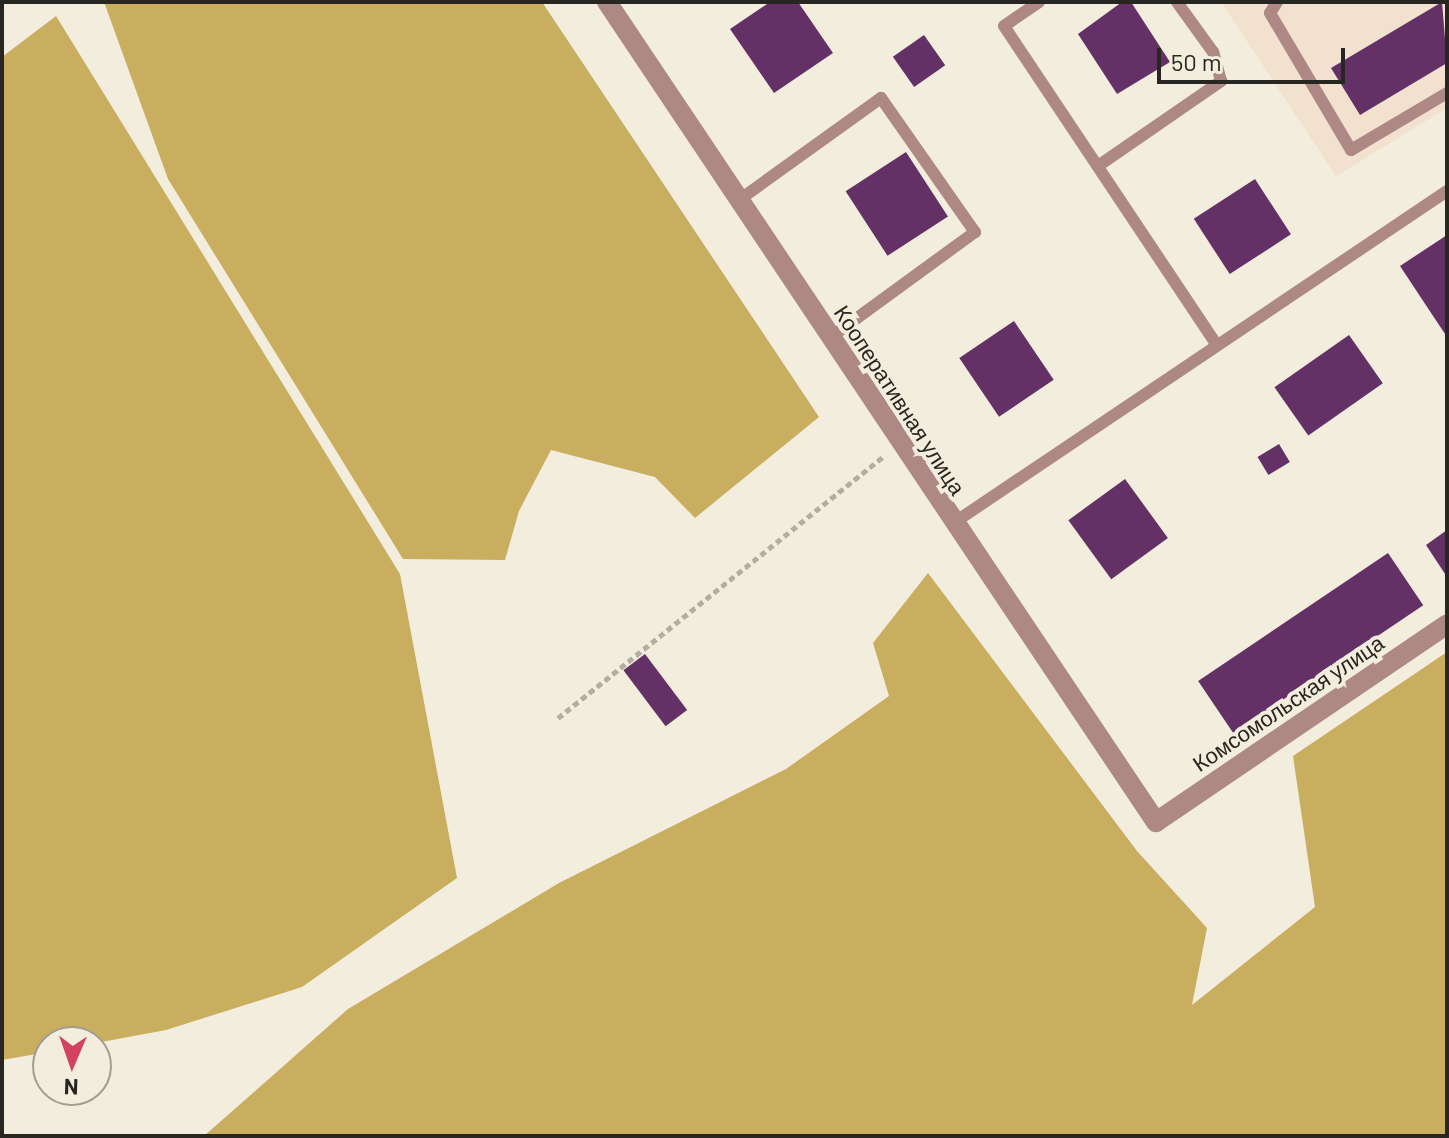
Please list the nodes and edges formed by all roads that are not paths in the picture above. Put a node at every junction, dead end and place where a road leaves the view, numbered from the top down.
1 (607, 2) edge
2 (1039, 2) edge
3 (1177, 2) edge
4 (1277, 2) edge
5 (1447, 93) edge
6 (1098, 166) junction
7 (1447, 191) edge
8 (739, 200) junction
9 (831, 337) junction
10 (1215, 342) junction
11 (952, 524) junction
12 (1447, 624) edge
13 (1156, 822) joint

1 - 8 street, Кооперативная улица
2 - 6 lane
3 - 6 lane
4 - 5 lane
6 - 10 lane
7 - 10 lane
8 - 9 street, Кооперативная улица
8 - 9 lane
9 - 11 street, Кооперативная улица
10 - 11 lane
11 - 13 street, Кооперативная улица
12 - 13 street, Комсомольская улица

